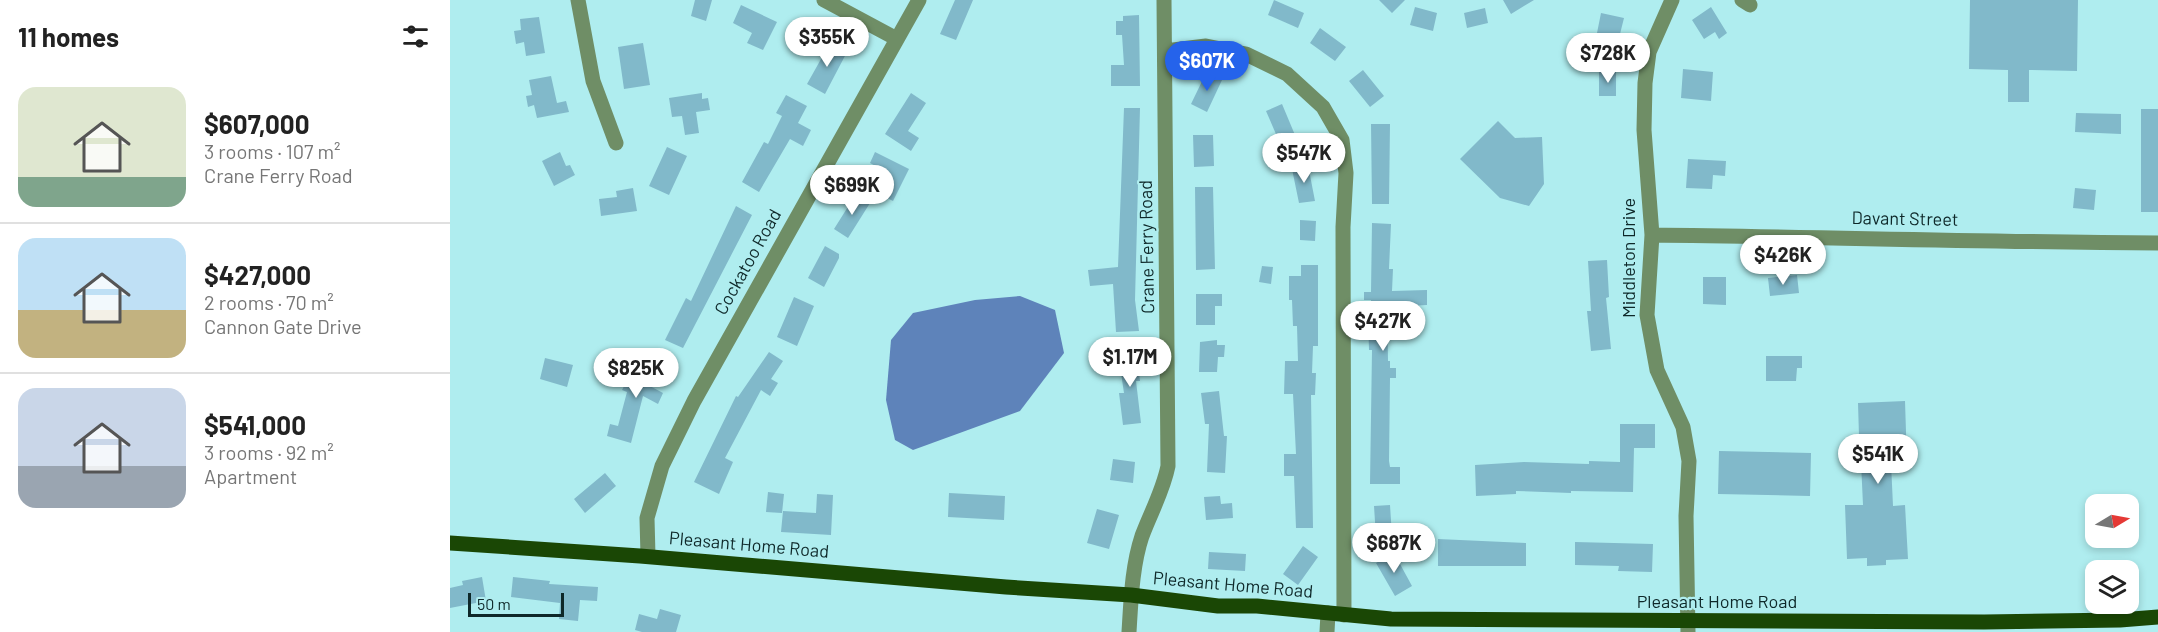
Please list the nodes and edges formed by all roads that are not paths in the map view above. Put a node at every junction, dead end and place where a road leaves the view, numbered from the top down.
1 (578, 0) edge
2 (824, 0) edge
3 (919, 0) edge
4 (1164, 0) edge
5 (1672, 0) edge
6 (897, 39) junction
7 (1165, 51) junction
8 (616, 143) dead end
9 (1652, 235) junction
10 (2158, 243) edge
11 (450, 543) edge
12 (648, 556) junction
13 (1131, 595) junction
14 (1336, 614) junction
15 (2158, 617) edge
16 (1498, 626) edge
17 (1688, 627) edge
18 (1129, 632) edge
19 (1327, 632) edge

1 - 8 street
2 - 6 street
3 - 6 street, Cockatoo Road
4 - 7 street, Crane Ferry Road
5 - 9 street, Middleton Drive
6 - 12 street, Cockatoo Road
7 - 13 street, Crane Ferry Road
7 - 14 street
9 - 10 street, Davant Street
9 - 17 street, Middleton Drive
11 - 12 main road, Pleasant Home Road
12 - 13 main road, Pleasant Home Road
13 - 14 main road, Pleasant Home Road
13 - 18 street, Crane Ferry Road
14 - 16 main road, Pleasant Home Road
14 - 19 street
15 - 17 main road, Pleasant Home Road
16 - 17 main road, Pleasant Home Road

